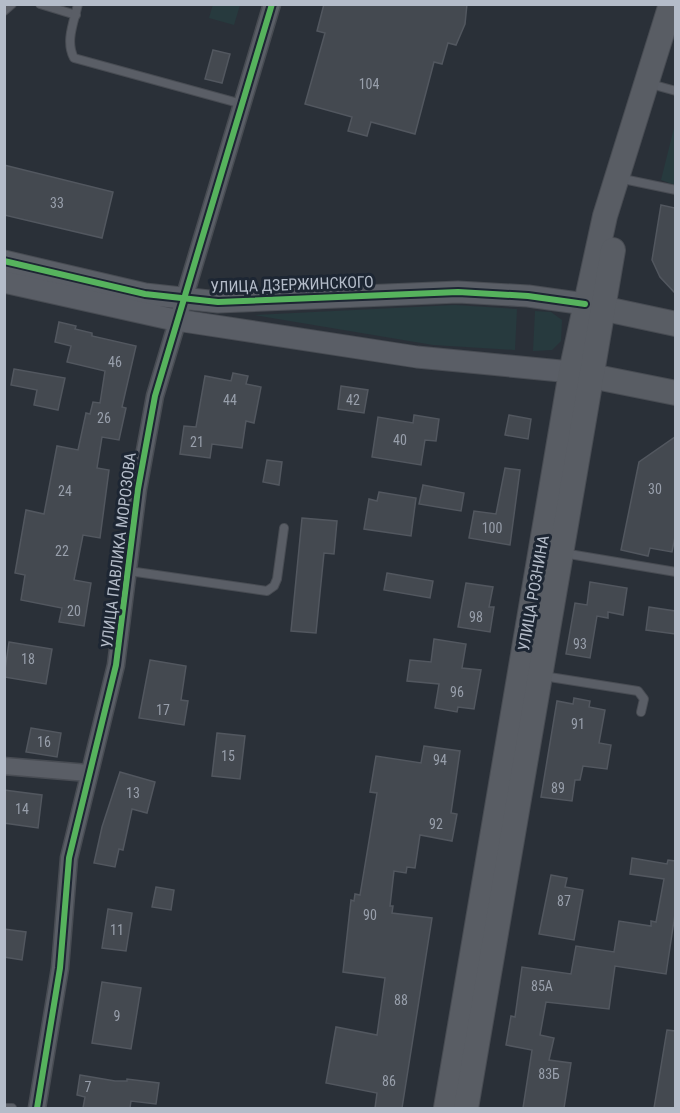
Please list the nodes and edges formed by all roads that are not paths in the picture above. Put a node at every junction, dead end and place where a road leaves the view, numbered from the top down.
1 (12, 4) edge
2 (40, 4) edge
3 (78, 4) edge
4 (272, 4) edge
5 (671, 4) edge
6 (4, 11) edge
7 (76, 15) junction
8 (647, 83) junction
9 (675, 91) edge
10 (242, 104) junction
11 (628, 180) junction
12 (675, 190) edge
13 (4, 261) edge
14 (4, 282) edge
15 (182, 299) junction
16 (593, 306) junction
17 (176, 320) junction
18 (675, 324) edge
19 (581, 373) junction
20 (675, 393) edge
21 (284, 528) dead end
22 (562, 553) junction
23 (129, 571) junction
24 (675, 572) edge
25 (541, 675) junction
26 (641, 712) dead end
27 (4, 766) edge
28 (88, 773) junction
29 (4, 1108) edge
30 (12, 1108) edge
31 (37, 1108) edge
32 (446, 1108) edge
33 (466, 1108) edge

1 - 6 lane
2 - 7 lane
3 - 7 lane
4 - 10 street, УЛИЦА ПАВЛИКА МОРОЗОВА
5 - 8 main road, УЛИЦА РОЗНИНА
7 - 10 lane
8 - 9 lane
8 - 11 main road, УЛИЦА РОЗНИНА
8 - 16 main road, УЛИЦА РОЗНИНА
10 - 15 street, УЛИЦА ПАВЛИКА МОРОЗОВА
11 - 12 lane
11 - 16 main road, УЛИЦА РОЗНИНА
13 - 15 street, УЛИЦА ДЗЕРЖИНСКОГО
14 - 17 street
15 - 16 street, УЛИЦА ДЗЕРЖИНСКОГО
15 - 17 street, УЛИЦА ПАВЛИКА МОРОЗОВА
16 - 18 main road, УЛИЦА ДЗЕРЖИНСКОГО
16 - 19 main road, УЛИЦА РОЗНИНА
17 - 19 street
17 - 23 street, УЛИЦА ПАВЛИКА МОРОЗОВА
19 - 20 main road
19 - 22 main road, УЛИЦА РОЗНИНА
19 - 32 main road, УЛИЦА РОЗНИНА
21 - 23 lane
22 - 24 lane
22 - 25 main road, УЛИЦА РОЗНИНА
23 - 28 street, УЛИЦА ПАВЛИКА МОРОЗОВА
25 - 26 lane
25 - 33 main road, УЛИЦА РОЗНИНА
27 - 28 street
28 - 31 street, УЛИЦА ПАВЛИКА МОРОЗОВА
29 - 30 lane

